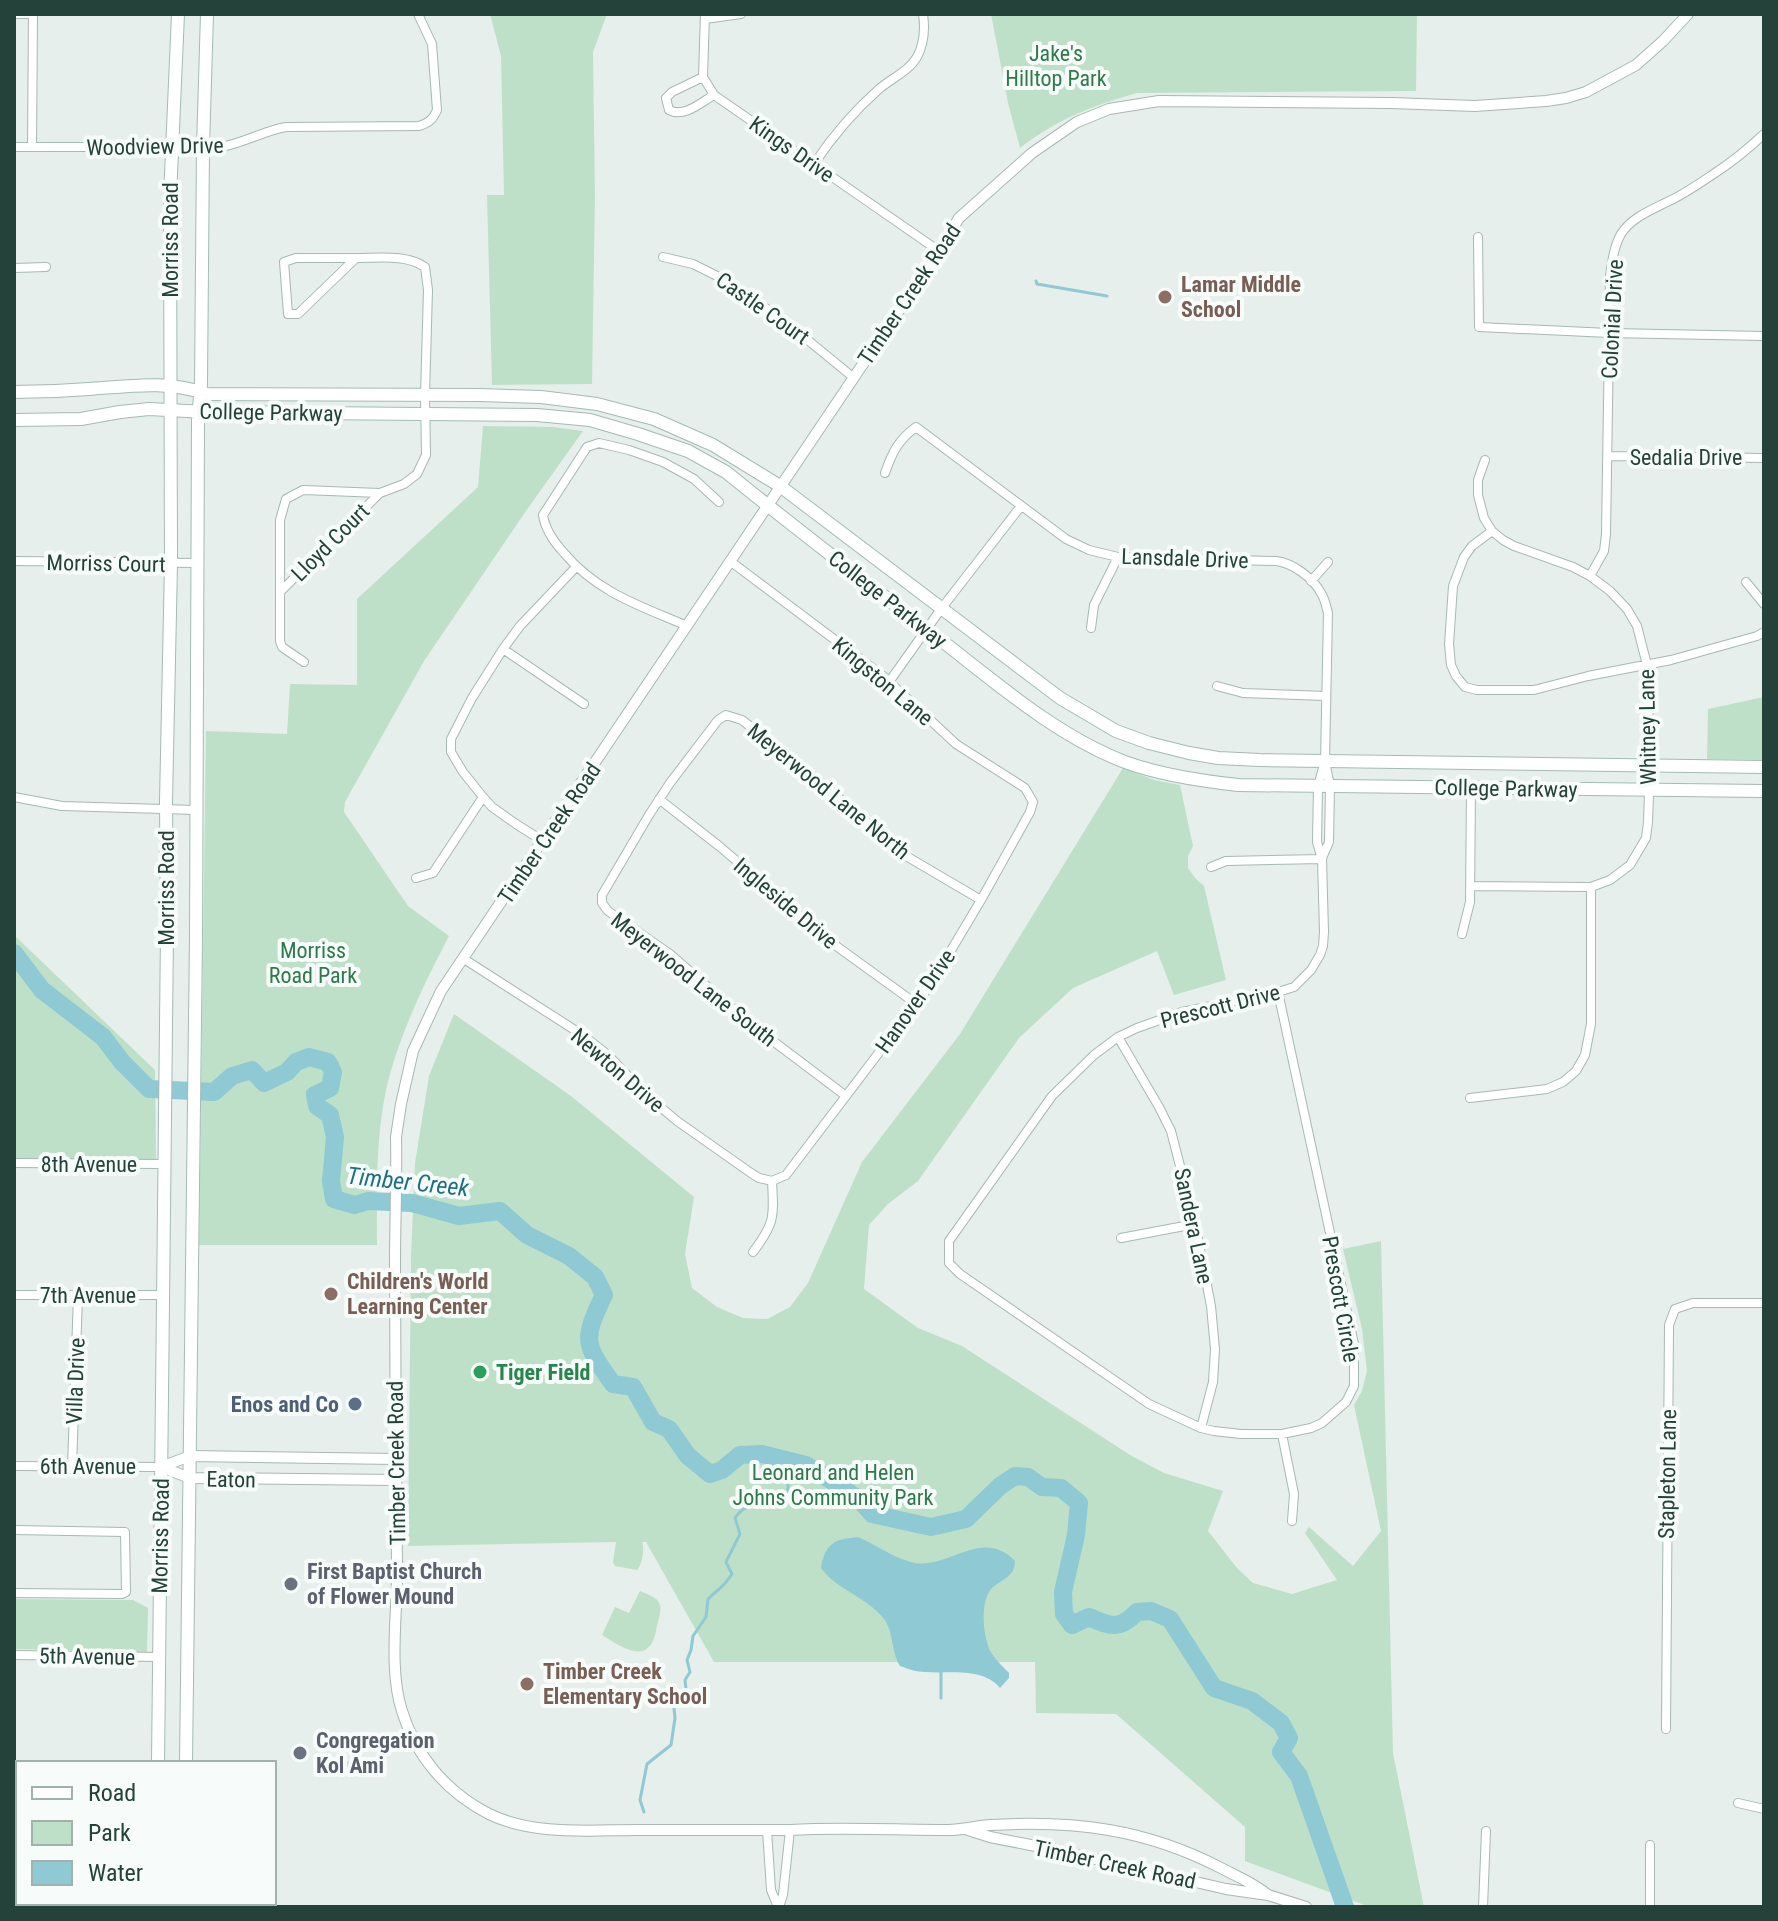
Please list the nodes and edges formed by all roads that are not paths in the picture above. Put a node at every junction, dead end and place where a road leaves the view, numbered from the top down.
1 (14, 14) edge
2 (33, 14) edge
3 (178, 14) edge
4 (207, 14) edge
5 (418, 14) edge
6 (741, 14) edge
7 (923, 14) edge
8 (1688, 14) edge
9 (705, 16) edge
10 (703, 77) junction
11 (714, 95) junction
12 (1764, 134) edge
13 (14, 147) edge
14 (32, 147) junction
15 (172, 147) junction
16 (203, 147) junction
17 (814, 164) junction
18 (1478, 237) dead end
19 (939, 251) junction
20 (663, 257) dead end
21 (356, 258) junction
22 (46, 267) dead end
23 (14, 268) edge
24 (1609, 333) junction
25 (1764, 336) edge
26 (854, 378) junction
27 (170, 386) junction
28 (14, 392) edge
29 (201, 392) junction
30 (425, 395) junction
31 (170, 410) junction
32 (199, 411) junction
33 (425, 414) junction
34 (14, 420) edge
35 (1608, 456) junction
36 (1764, 458) edge
37 (1485, 460) dead end
38 (885, 473) dead end
39 (780, 486) junction
40 (380, 493) junction
41 (719, 502) dead end
42 (767, 505) junction
43 (1021, 506) junction
44 (1492, 531) junction
45 (1118, 557) junction
46 (14, 561) edge
47 (730, 561) junction
48 (1328, 562) dead end
49 (197, 563) junction
50 (171, 564) junction
51 (576, 567) junction
52 (1590, 576) junction
53 (1311, 581) junction
54 (1746, 582) dead end
55 (280, 592) junction
56 (1764, 604) edge
57 (941, 609) junction
58 (687, 626) junction
59 (1091, 628) dead end
60 (927, 629) junction
61 (1764, 632) edge
62 (503, 649) junction
63 (304, 662) dead end
64 (1647, 665) junction
65 (889, 682) junction
66 (1217, 686) dead end
67 (1326, 696) junction
68 (584, 704) dead end
69 (1325, 761) junction
70 (1650, 765) junction
71 (1764, 767) edge
72 (1324, 786) junction
73 (1471, 787) junction
74 (1649, 789) junction
75 (1764, 791) edge
76 (14, 797) edge
77 (483, 797) junction
78 (659, 799) junction
79 (1033, 802) joint
80 (166, 810) junction
81 (196, 810) junction
82 (543, 841) junction
83 (1322, 859) junction
84 (1211, 867) dead end
85 (416, 878) dead end
86 (1471, 886) junction
87 (1591, 887) junction
88 (981, 900) junction
89 (1462, 934) dead end
90 (464, 959) junction
91 (1278, 992) junction
92 (915, 1003) junction
93 (1118, 1037) junction
94 (846, 1096) junction
95 (1470, 1098) dead end
96 (14, 1163) edge
97 (164, 1164) junction
98 (772, 1181) junction
99 (1195, 1224) junction
100 (1121, 1238) dead end
101 (753, 1252) dead end
102 (956, 1270) joint
103 (14, 1295) edge
104 (163, 1295) junction
105 (78, 1296) junction
106 (1764, 1303) edge
107 (1201, 1428) junction
108 (1282, 1434) junction
109 (190, 1456) junction
110 (396, 1459) junction
111 (14, 1466) edge
112 (72, 1467) junction
113 (161, 1467) junction
114 (190, 1478) junction
115 (396, 1480) junction
116 (1292, 1521) dead end
117 (14, 1530) edge
118 (14, 1593) edge
119 (14, 1655) edge
120 (159, 1657) junction
121 (1666, 1729) dead end
122 (158, 1761) edge
123 (186, 1761) edge
124 (1738, 1803) dead end
125 (1764, 1809) edge
126 (962, 1829) junction
127 (767, 1830) junction
128 (790, 1830) junction
129 (1486, 1831) dead end
130 (1650, 1845) dead end
131 (1268, 1895) junction
132 (1301, 1905) edge
133 (778, 1907) edge
134 (1483, 1907) edge
135 (1650, 1907) edge

1 - 2 street
2 - 14 street
3 - 15 main road, Morriss Road
4 - 16 main road, Morriss Road
5 - 16 street, Woodview Drive
6 - 9 street
7 - 17 street
8 - 19 street, Timber Creek Road
9 - 10 street
10 - 11 street, Kings Drive
10 - 11 street
11 - 17 street, Kings Drive
12 - 24 street, Colonial Drive
13 - 14 street, Woodview Drive
14 - 15 street, Woodview Drive
15 - 16 street, Woodview Drive
15 - 27 main road, Morriss Road
16 - 29 main road, Morriss Road
17 - 19 street, Kings Drive
18 - 24 street
19 - 26 street, Timber Creek Road
20 - 26 street, Castle Court
21 - 21 street
21 - 30 street, Lloyd Court
22 - 23 street
24 - 25 street
24 - 35 street, Colonial Drive
26 - 39 street, Timber Creek Road
27 - 28 main road, College Parkway
27 - 29 main road, College Parkway
27 - 31 main road, Morriss Road
29 - 30 main road, College Parkway
29 - 32 main road, Morriss Road
30 - 33 street, Lloyd Court
30 - 39 main road, College Parkway
31 - 32 main road, College Parkway
31 - 34 main road, College Parkway
31 - 50 main road, Morriss Road
32 - 33 main road, College Parkway
32 - 49 main road, Morriss Road
33 - 40 street, Lloyd Court
33 - 42 main road, College Parkway
35 - 36 street, Sedalia Drive
35 - 52 street, Colonial Drive
37 - 44 street
38 - 43 street, Lansdale Drive
39 - 42 street, Timber Creek Road
39 - 57 main road, College Parkway
40 - 55 street, Lloyd Court
40 - 55 street, Lloyd Court
41 - 51 street
42 - 47 street, Timber Creek Road
42 - 60 main road, College Parkway
43 - 45 street, Lansdale Drive
43 - 57 street
44 - 52 street, Whitney Lane
44 - 64 street
45 - 53 street, Lansdale Drive
45 - 59 street
46 - 50 street, Morriss Court
47 - 58 street, Timber Creek Road
47 - 65 street, Kingston Lane
48 - 53 street
49 - 50 street, Morriss Court
49 - 81 main road, Morriss Road
50 - 80 main road, Morriss Road
51 - 58 street
51 - 62 street
52 - 64 street, Whitney Lane
53 - 67 street
54 - 56 street
55 - 63 street, Lloyd Court
57 - 60 street
57 - 69 main road, College Parkway
58 - 82 street, Timber Creek Road
60 - 65 street
60 - 72 main road, College Parkway
61 - 64 street
62 - 68 street
62 - 77 street
64 - 70 street, Whitney Lane
65 - 79 street, Kingston Lane
66 - 67 street
67 - 69 street
69 - 70 main road, College Parkway
69 - 72 street, Prescott Drive
70 - 71 main road, College Parkway
70 - 74 street, Whitney Lane
72 - 73 main road, College Parkway
72 - 83 street, Prescott Drive
73 - 74 main road, College Parkway
73 - 86 street
74 - 75 main road, College Parkway
74 - 87 street, Whitney Lane
76 - 80 street
77 - 82 street
77 - 85 street
78 - 88 street, Meyerwood Lane North
78 - 92 street, Ingleside Drive
78 - 94 street, Meyerwood Lane South
79 - 88 street, Hanover Drive
80 - 81 street
80 - 97 main road, Morriss Road
81 - 109 main road, Morriss Road
82 - 90 street, Timber Creek Road
83 - 84 street
83 - 91 street, Prescott Drive
86 - 87 street, Whitney Lane
86 - 89 street
87 - 95 street
88 - 92 street, Hanover Drive
90 - 98 street, Newton Drive
90 - 110 street, Timber Creek Road
91 - 93 street, Prescott Drive
91 - 108 street, Prescott Circle
92 - 94 street, Hanover Drive
93 - 99 street, Sandera Lane
93 - 102 street, Prescott Drive
94 - 98 street, Hanover Drive
96 - 97 street, 8th Avenue
97 - 104 main road, Morriss Road
98 - 101 street
99 - 100 street
99 - 107 street, Sandera Lane
102 - 107 street, Prescott Circle
103 - 105 street, 7th Avenue
104 - 105 street, 7th Avenue
104 - 113 main road, Morriss Road
105 - 112 street, Villa Drive
106 - 121 street, Stapleton Lane
107 - 108 street, Prescott Circle
108 - 116 street
109 - 110 street, Eaton
109 - 113 street, Eaton
109 - 114 main road, Morriss Road
110 - 115 street, Timber Creek Road
111 - 112 street, 6th Avenue
112 - 113 street, 6th Avenue
113 - 114 street, Eaton
113 - 120 main road, Morriss Road
114 - 115 street, Eaton
114 - 123 main road, Morriss Road
115 - 127 street, Timber Creek Road
117 - 118 street
119 - 120 street, 5th Avenue
120 - 122 main road, Morriss Road
124 - 125 street
126 - 128 street, Timber Creek Road
126 - 131 street, Timber Creek Road
126 - 131 street, Timber Creek Road
127 - 128 street, Timber Creek Road
127 - 133 street
128 - 133 street
129 - 134 street
130 - 135 street
131 - 132 street, Timber Creek Road

